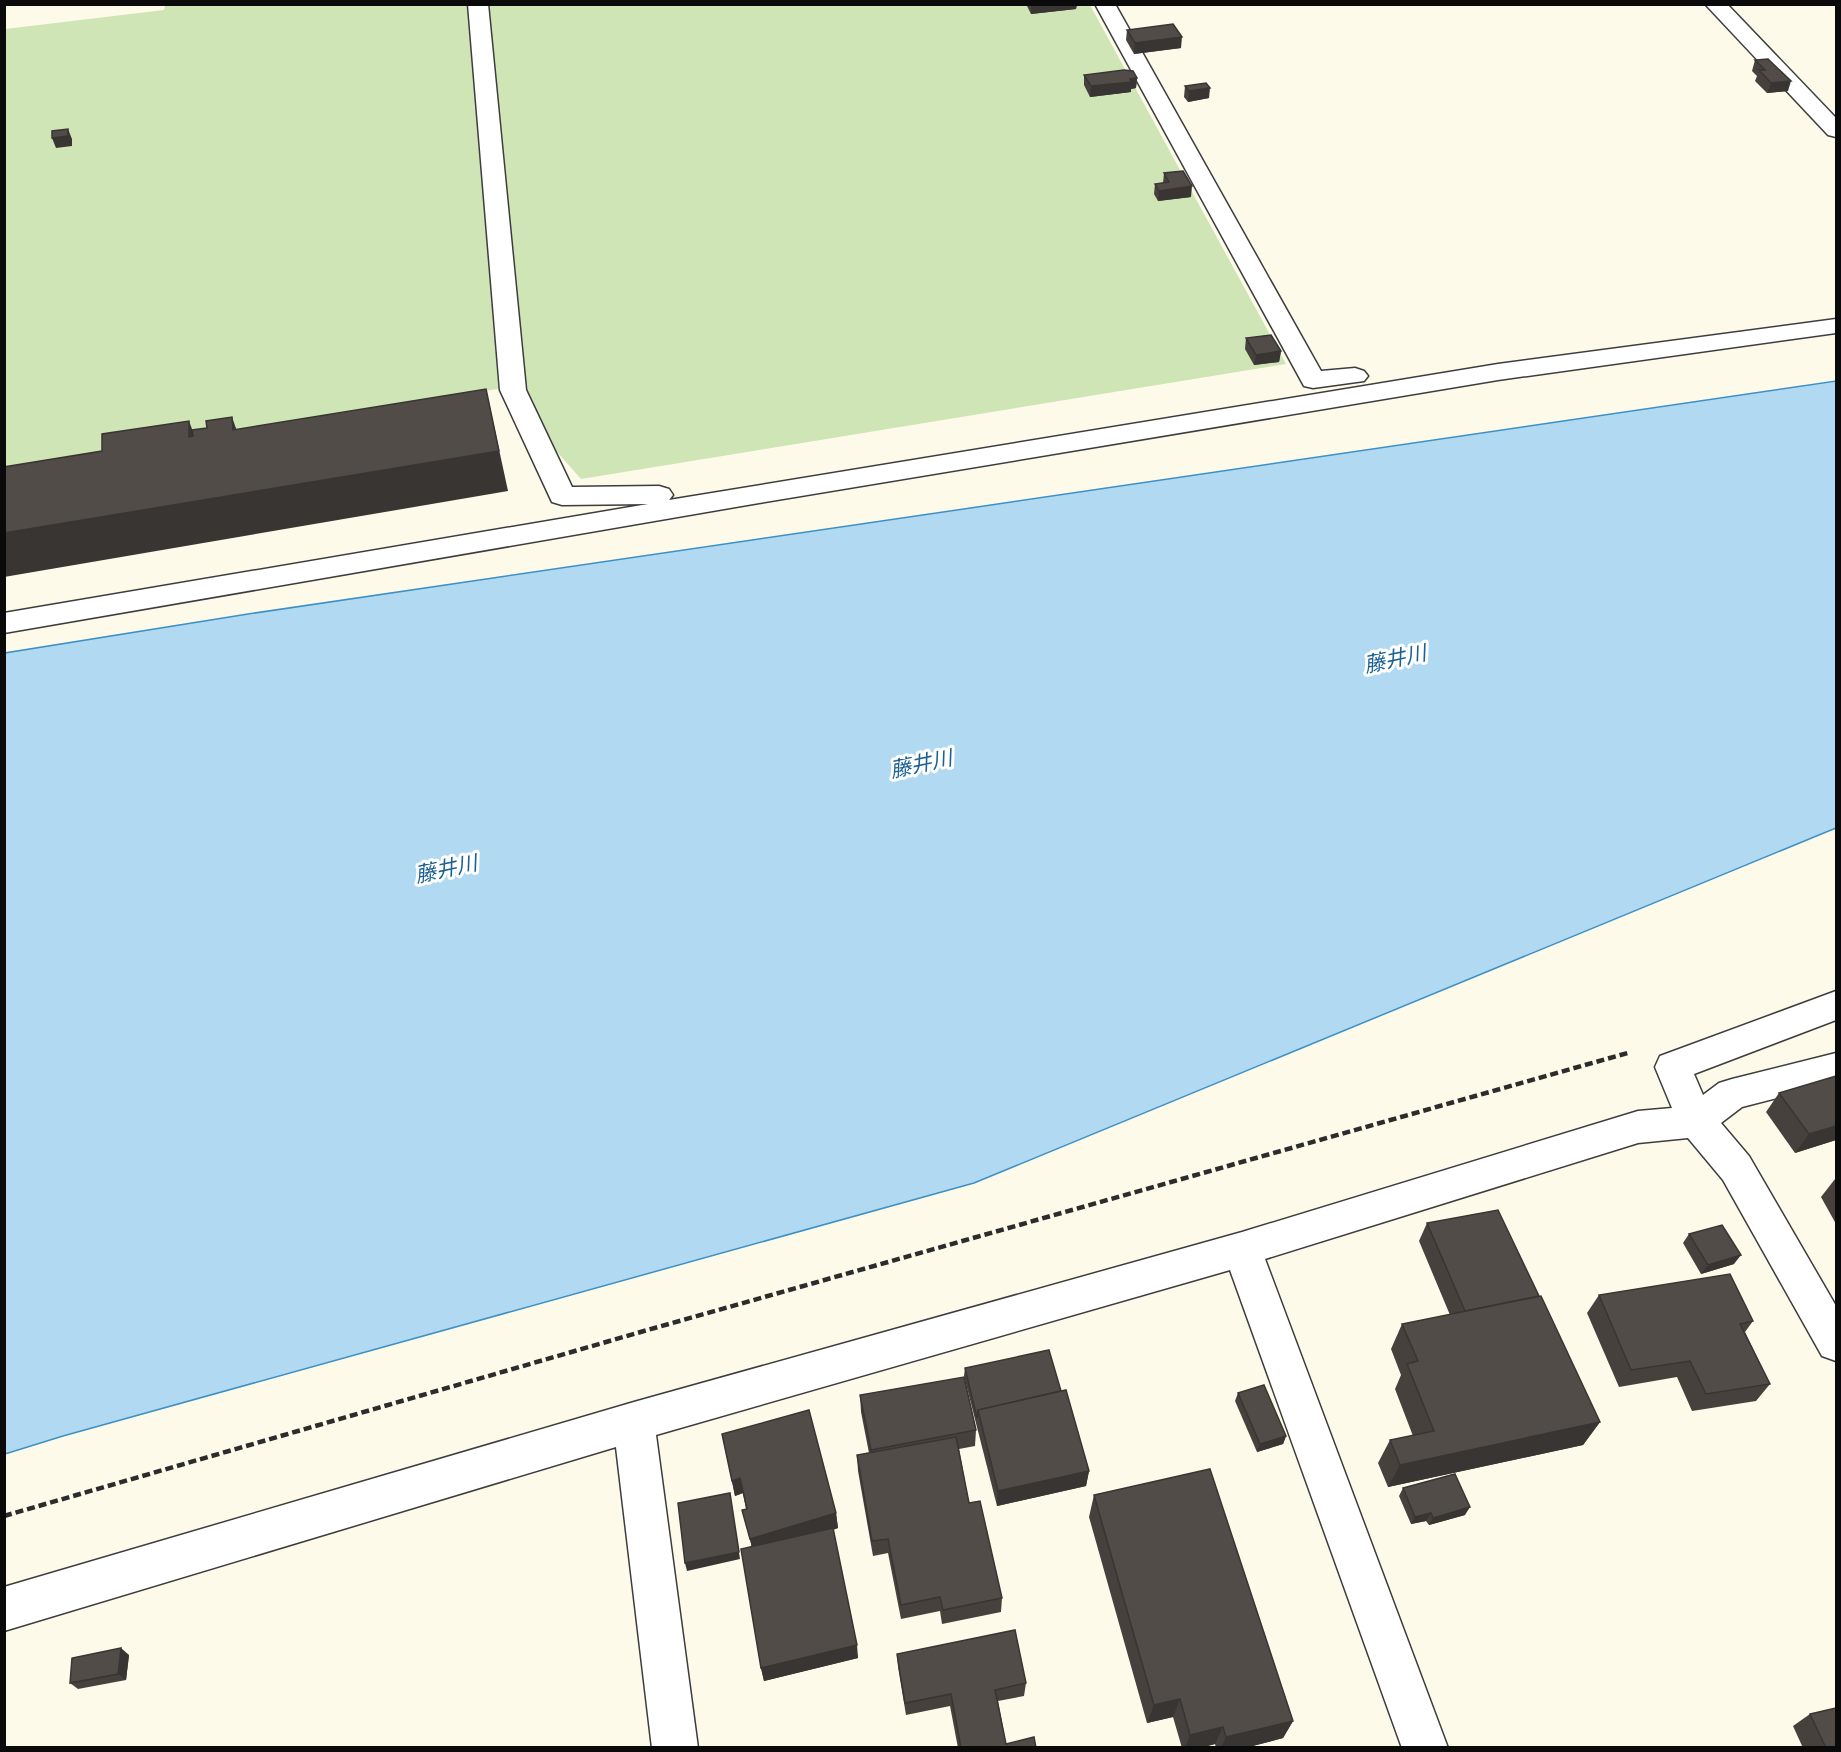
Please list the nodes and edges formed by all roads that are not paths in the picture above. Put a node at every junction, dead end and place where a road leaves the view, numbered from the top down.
1 (478, 4) edge
2 (1105, 4) edge
3 (1715, 4) edge
4 (1836, 130) edge
5 (1836, 326) edge
6 (1498, 372) junction
7 (759, 494) junction
8 (4, 623) edge
9 (1836, 1005) edge
10 (1836, 1068) edge
11 (1696, 1120) junction
12 (1242, 1249) junction
13 (1836, 1343) edge
14 (634, 1422) junction
15 (4, 1609) edge
16 (675, 1748) edge
17 (1425, 1748) edge

1 - 7 street
2 - 6 street
3 - 4 street
5 - 6 street
6 - 7 street
7 - 8 street
9 - 11 street
10 - 11 street
11 - 12 street
11 - 13 street
12 - 14 street
12 - 17 street
14 - 15 street
14 - 16 street

